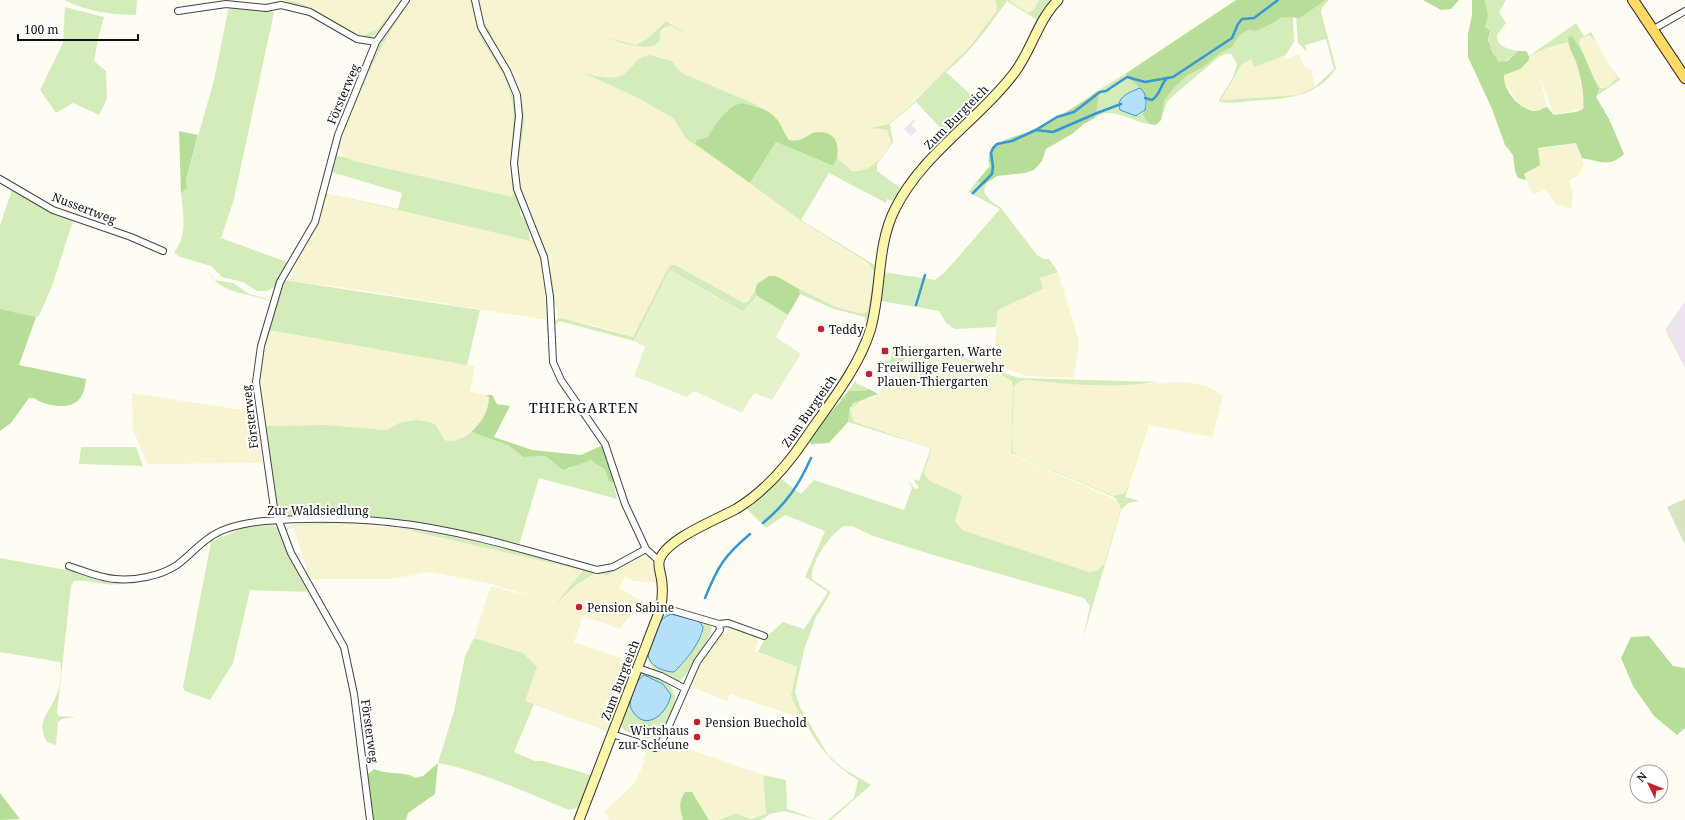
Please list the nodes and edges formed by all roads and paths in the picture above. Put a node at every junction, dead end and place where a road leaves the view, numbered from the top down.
1 (406, 0) edge
2 (475, 0) edge
3 (1058, 0) edge
4 (1633, 0) edge
5 (178, 11) dead end
6 (1685, 11) edge
7 (1652, 30) junction
8 (376, 42) junction
9 (1685, 78) edge
10 (0, 180) edge
11 (164, 251) dead end
12 (278, 521) junction
13 (646, 549) junction
14 (659, 561) junction
15 (69, 566) dead end
16 (661, 607) junction
17 (719, 624) junction
18 (764, 636) dead end
19 (638, 668) junction
20 (684, 688) junction
21 (612, 734) junction
22 (370, 820) edge
23 (579, 820) edge

1 - 8 street, Försterweg
2 - 13 street
3 - 14 street, Zum Burgteich
4 - 7 main road
5 - 8 street
6 - 7 street
7 - 9 main road
8 - 12 street, Försterweg
10 - 11 street, Nussertweg
12 - 13 street, Zur Waldsiedlung
12 - 15 street, Zur Waldsiedlung
12 - 22 street, Försterweg
13 - 14 street
14 - 16 street, Zum Burgteich
16 - 17 street
16 - 19 street, Zum Burgteich
17 - 18 street
17 - 20 street
19 - 20 street
19 - 21 street, Zum Burgteich
20 - 21 street
21 - 23 street, Zum Burgteich

